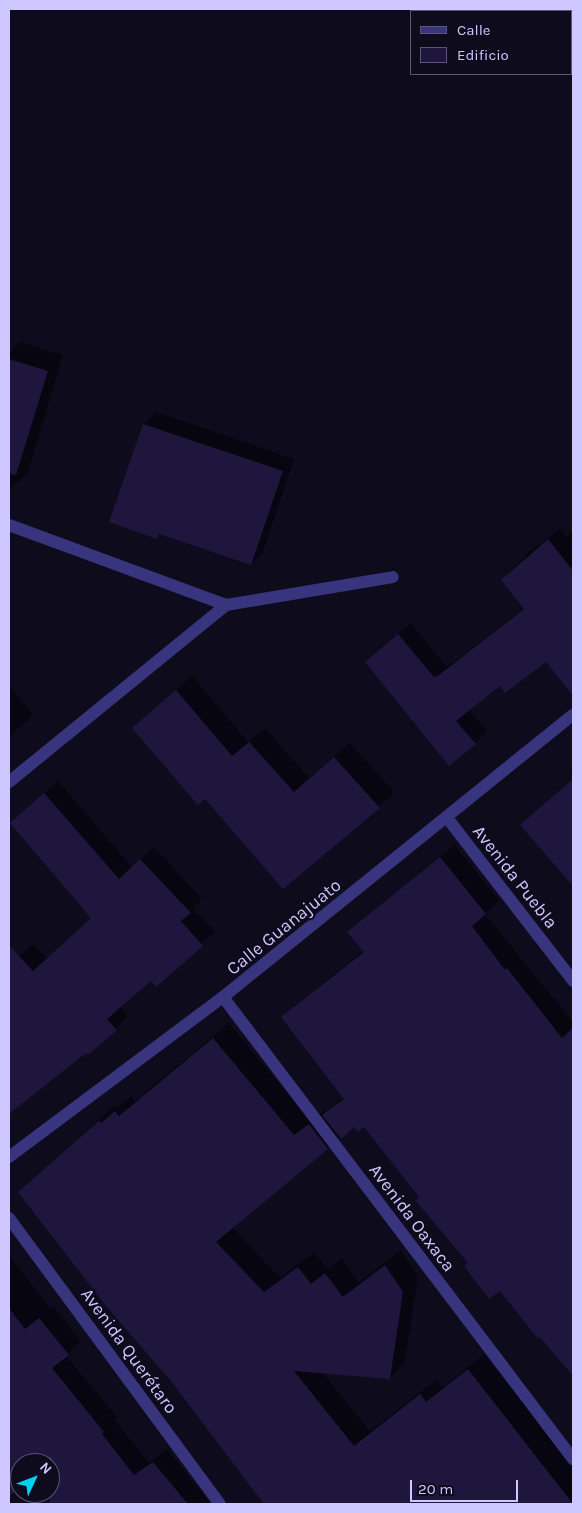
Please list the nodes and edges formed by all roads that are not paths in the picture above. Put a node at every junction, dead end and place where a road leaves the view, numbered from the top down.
1 (9, 524) edge
2 (392, 578) dead end
3 (226, 605) junction
4 (573, 715) edge
5 (9, 782) edge
6 (448, 818) junction
7 (573, 981) edge
8 (223, 997) junction
9 (9, 1157) edge
10 (9, 1218) edge
11 (573, 1459) edge
12 (220, 1504) edge

1 - 3 street
2 - 3 street
3 - 5 street
4 - 6 street, Calle Guanajuato
6 - 7 street, Avenida Puebla
6 - 8 street, Calle Guanajuato
8 - 9 street, Calle Guanajuato
8 - 11 street, Avenida Oaxaca
10 - 12 street, Avenida Querétaro

